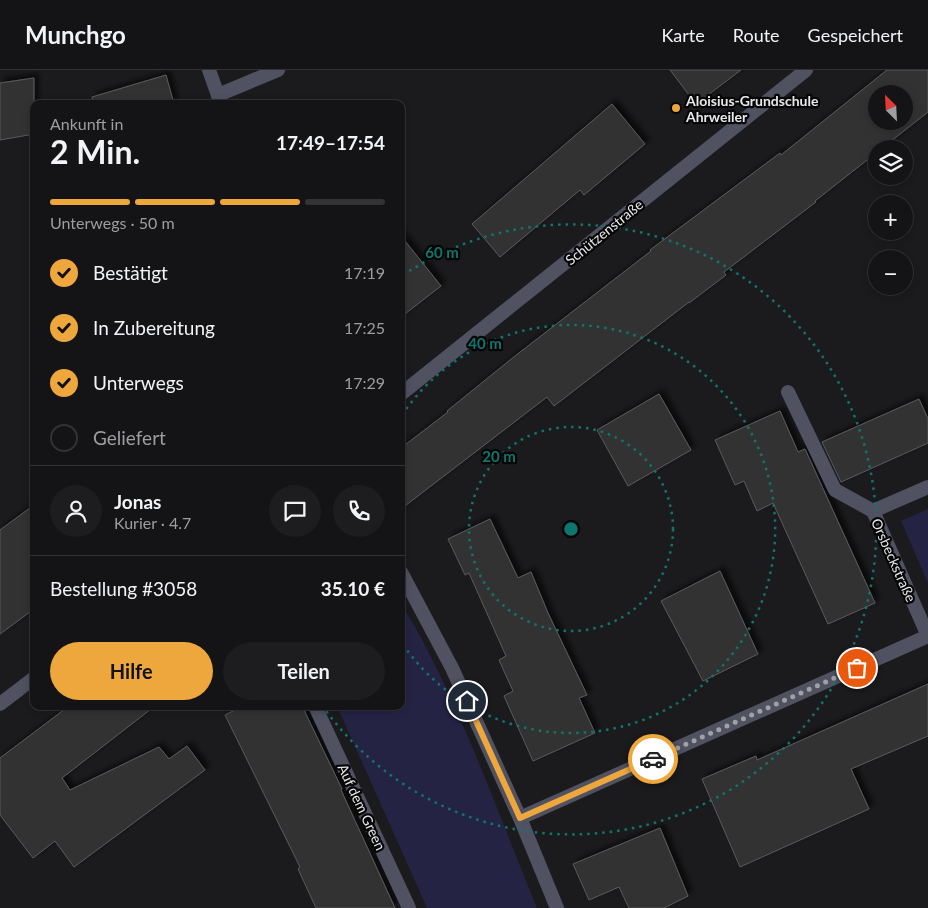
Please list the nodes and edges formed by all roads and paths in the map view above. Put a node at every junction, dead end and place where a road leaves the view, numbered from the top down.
1 (209, 70) edge
2 (278, 70) edge
3 (806, 70) edge
4 (219, 99) edge
5 (405, 391) edge
6 (788, 392) dead end
7 (928, 487) edge
8 (873, 511) junction
9 (405, 580) edge
10 (928, 636) edge
11 (30, 681) edge
12 (0, 704) edge
13 (317, 710) edge
14 (520, 818) junction
15 (409, 908) edge
16 (557, 908) edge

1 - 4 street
2 - 4 street
3 - 5 street, Schützenstraße
6 - 8 street
7 - 8 street, Orsbeckstraße
8 - 10 street, Orsbeckstraße
9 - 14 street
10 - 14 street, Orsbeckstraße
11 - 12 street
13 - 15 street, Auf dem Green
14 - 16 street

